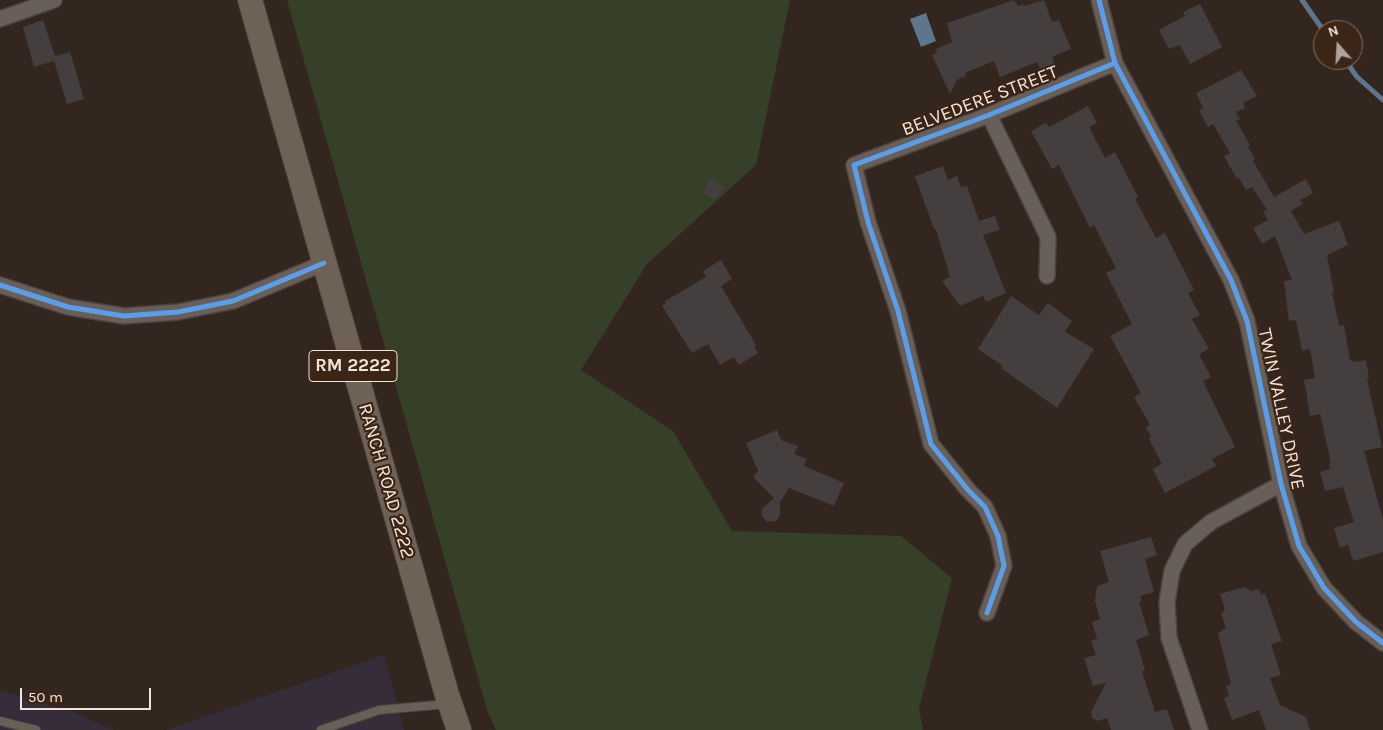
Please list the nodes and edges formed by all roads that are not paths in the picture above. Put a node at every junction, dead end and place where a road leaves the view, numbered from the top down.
1 (54, 0) edge
2 (250, 0) edge
3 (1099, 0) edge
4 (0, 19) edge
5 (1115, 63) junction
6 (989, 115) junction
7 (324, 263) junction
8 (1047, 276) dead end
9 (0, 285) edge
10 (1280, 484) junction
11 (987, 613) dead end
12 (1383, 643) edge
13 (450, 704) junction
14 (0, 721) edge
15 (36, 730) edge
16 (321, 730) edge
17 (459, 730) edge
18 (1200, 730) edge

1 - 4 street
2 - 7 main road, RANCH ROAD 2222 / RM 2222
3 - 5 street, TWIN VALLEY DRIVE
5 - 6 street, BELVEDERE STREET
5 - 10 street, TWIN VALLEY DRIVE
6 - 8 street
6 - 11 street, BELVEDERE STREET
7 - 9 street
7 - 13 main road, RANCH ROAD 2222 / RM 2222
10 - 12 street, TWIN VALLEY DRIVE
10 - 18 street
13 - 16 lane
13 - 17 main road, RANCH ROAD 2222 / RM 2222
14 - 15 lane

